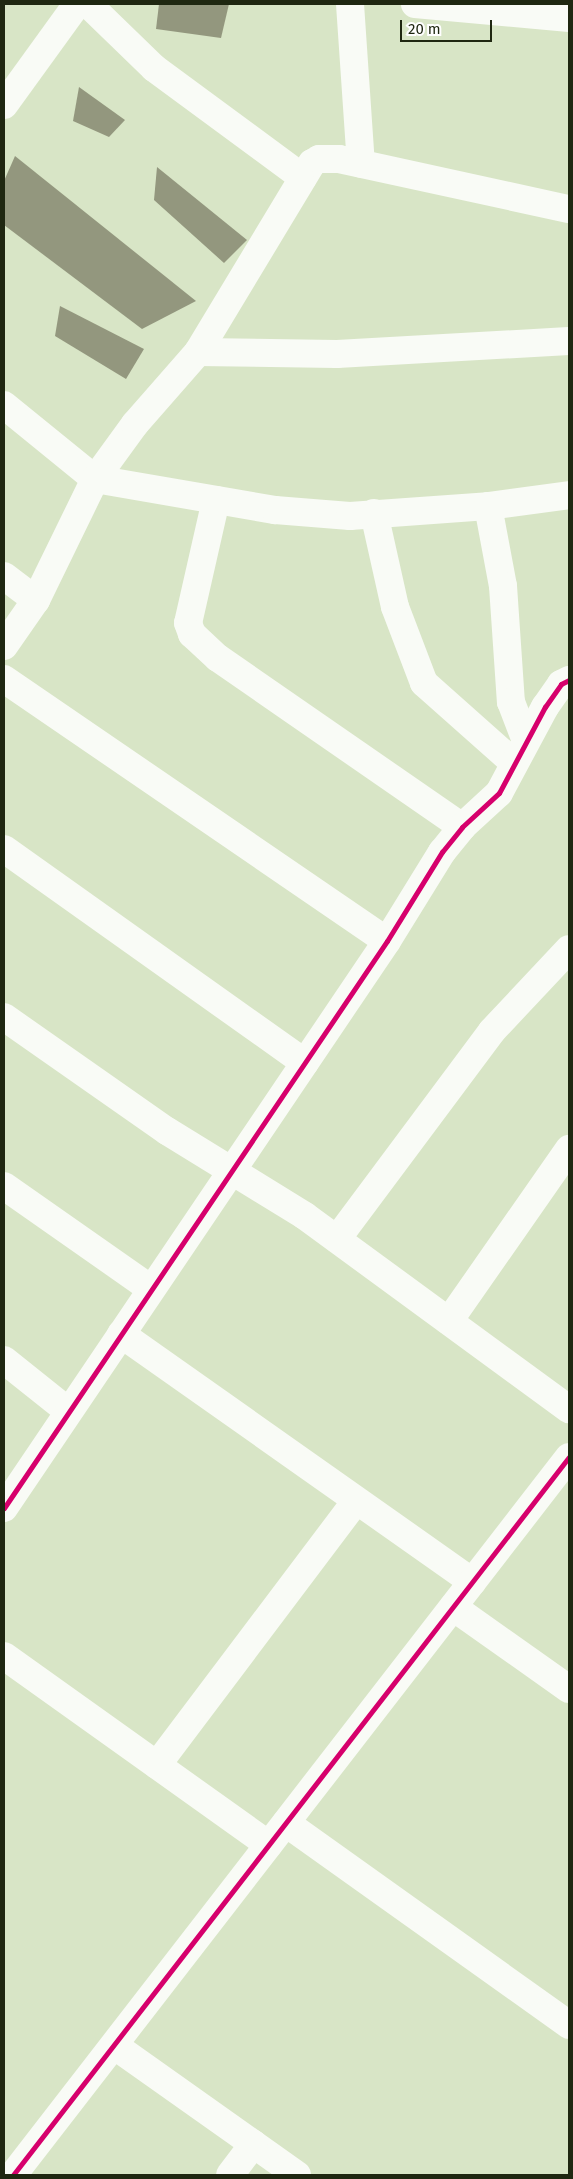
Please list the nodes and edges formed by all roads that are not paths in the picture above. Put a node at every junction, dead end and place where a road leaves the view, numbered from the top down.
1 (77, 4) edge
2 (88, 4) edge
3 (350, 4) edge
4 (415, 4) edge
5 (564, 13) edge
6 (4, 105) edge
7 (361, 164) junction
8 (303, 178) junction
9 (569, 209) edge
10 (569, 341) edge
11 (198, 352) junction
12 (4, 405) edge
13 (95, 479) junction
14 (569, 495) edge
15 (216, 500) junction
16 (488, 506) junction
17 (374, 513) junction
18 (4, 576) edge
19 (36, 600) junction
20 (4, 646) edge
21 (4, 679) edge
22 (569, 680) edge
23 (520, 752) junction
24 (462, 827) junction
25 (4, 849) edge
26 (387, 941) junction
27 (569, 949) edge
28 (4, 1017) edge
29 (305, 1063) junction
30 (569, 1149) edge
31 (232, 1171) junction
32 (4, 1186) edge
33 (336, 1239) junction
34 (151, 1289) junction
35 (449, 1321) junction
36 (120, 1334) junction
37 (4, 1360) edge
38 (567, 1403) edge
39 (68, 1411) junction
40 (569, 1457) edge
41 (356, 1501) junction
42 (4, 1508) edge
43 (472, 1582) junction
44 (452, 1607) junction
45 (4, 1656) edge
46 (569, 1690) edge
47 (157, 1765) junction
48 (286, 1823) junction
49 (269, 1844) junction
50 (569, 2025) edge
51 (115, 2046) junction
52 (253, 2144) junction
53 (14, 2175) edge
54 (230, 2175) edge
55 (297, 2175) edge

1 - 6 street
2 - 8 street
3 - 7 street
4 - 5 street
7 - 8 street
7 - 9 street
8 - 11 street
10 - 11 street
11 - 13 street
12 - 13 street
13 - 15 street
13 - 19 street
14 - 16 street
15 - 17 street
15 - 24 street
16 - 17 street
16 - 23 street
17 - 23 street
18 - 19 street
19 - 20 street
21 - 26 street
22 - 23 street
23 - 24 street
24 - 26 street
25 - 29 street
26 - 29 street
27 - 33 street
28 - 31 street
29 - 31 street
30 - 35 street
31 - 33 street
31 - 34 street
32 - 34 street
33 - 35 street
34 - 36 street
35 - 38 street
36 - 39 street
36 - 41 street
37 - 39 street
39 - 42 street
40 - 43 street
41 - 43 street
41 - 47 street
43 - 44 street
44 - 46 street
44 - 48 street
45 - 47 street
47 - 49 street
48 - 49 street
48 - 50 street
49 - 51 street
51 - 52 street
51 - 53 street
52 - 54 street
52 - 55 street

